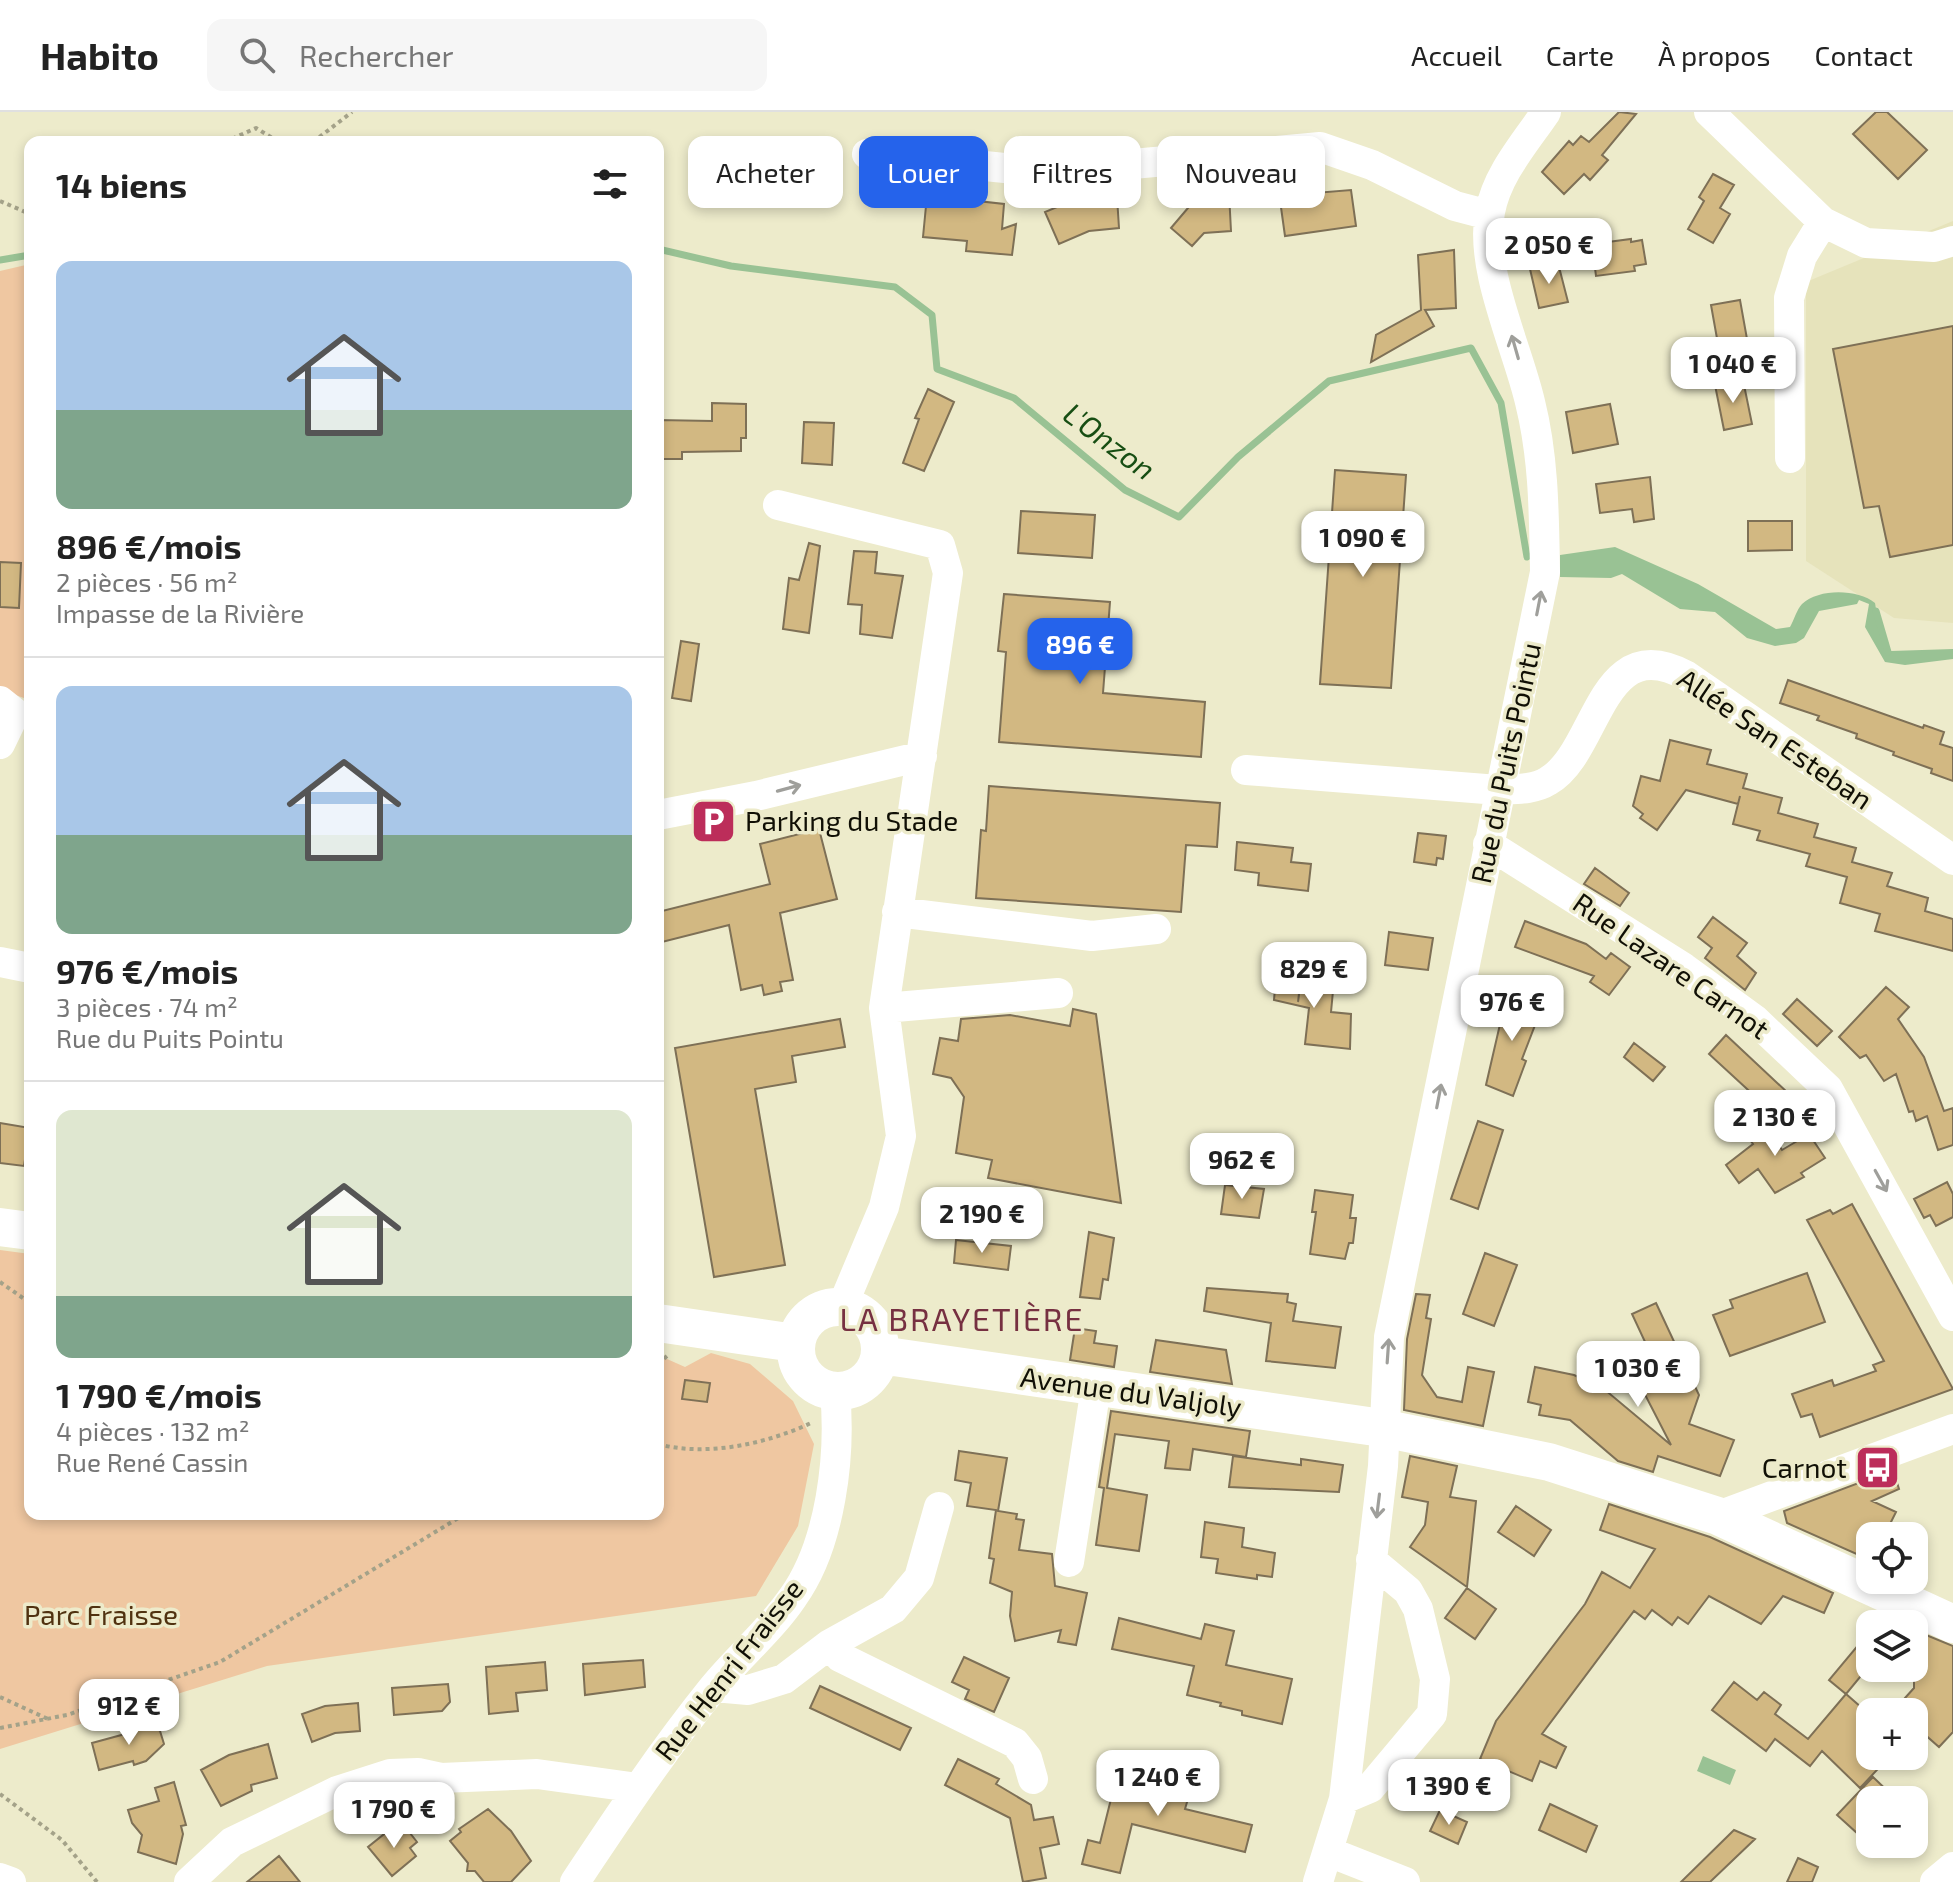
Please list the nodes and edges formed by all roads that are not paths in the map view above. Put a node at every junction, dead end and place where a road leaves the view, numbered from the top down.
1 (1546, 112) edge
2 (1709, 112) edge
3 (988, 166) edge
4 (1489, 215) junction
5 (1823, 222) junction
6 (1953, 241) edge
7 (1790, 458) dead end
8 (778, 505) dead end
9 (15, 710) edge
10 (0, 744) edge
11 (922, 756) junction
12 (1246, 770) dead end
13 (1498, 790) junction
14 (664, 814) edge
15 (1488, 844) junction
16 (1953, 860) edge
17 (897, 912) junction
18 (1156, 929) dead end
19 (0, 962) edge
20 (24, 967) edge
21 (1058, 993) dead end
22 (884, 1008) junction
23 (0, 1227) edge
24 (24, 1230) edge
25 (842, 1307) junction
26 (1953, 1316) edge
27 (664, 1324) edge
28 (795, 1343) junction
29 (880, 1355) junction
30 (1096, 1387) junction
31 (836, 1404) junction
32 (1382, 1428) junction
33 (1953, 1429) edge
34 (939, 1507) dead end
35 (1718, 1516) junction
36 (1371, 1560) junction
37 (1069, 1562) dead end
38 (1953, 1624) edge
39 (830, 1644) junction
40 (714, 1687) junction
41 (1033, 1779) dead end
42 (638, 1788) junction
43 (1344, 1799) junction
44 (1329, 1852) junction
45 (1953, 1867) edge
46 (0, 1878) edge
47 (11, 1882) edge
48 (189, 1882) edge
49 (575, 1882) edge
50 (1318, 1882) edge
51 (1405, 1882) edge
52 (1935, 1882) edge

1 - 4 street, Rue du Puits Pointu
2 - 5 street
3 - 4 street
13 -> 4 street, Rue du Puits Pointu
5 - 6 street
5 - 7 street
8 - 11 street
9 - 10 street
14 -> 11 street
11 - 17 street
12 - 13 street, Allée San Esteban
13 - 15 street, Rue du Puits Pointu
13 - 16 street, Allée San Esteban
15 -> 26 street, Rue Lazare Carnot
32 -> 15 street, Rue du Puits Pointu
17 - 18 street
17 - 22 street
19 - 20 street
21 - 22 street
22 - 25 street
23 - 24 main road
25 - 28 main road
25 - 29 main road
27 - 28 main road
28 - 31 main road
29 - 30 main road, Avenue du Valjoly
29 - 31 main road
30 - 32 main road, Avenue du Valjoly
30 - 37 street
31 - 40 street, Rue Henri Fraisse
32 - 35 main road, Avenue du Valjoly
32 -> 36 street, Rue du Puits Pointu
33 - 35 street
34 - 39 street
35 - 38 main road, Avenue du Valjoly
36 - 43 street, Rue du Puits Pointu
36 - 43 street
39 - 40 street
39 - 41 street
40 - 42 street, Rue Henri Fraisse
42 - 48 street
42 - 49 street, Rue Henri Fraisse
43 - 44 street, Rue du Puits Pointu
44 - 50 street, Rue du Puits Pointu
44 - 51 street
45 - 52 street
46 - 47 street

